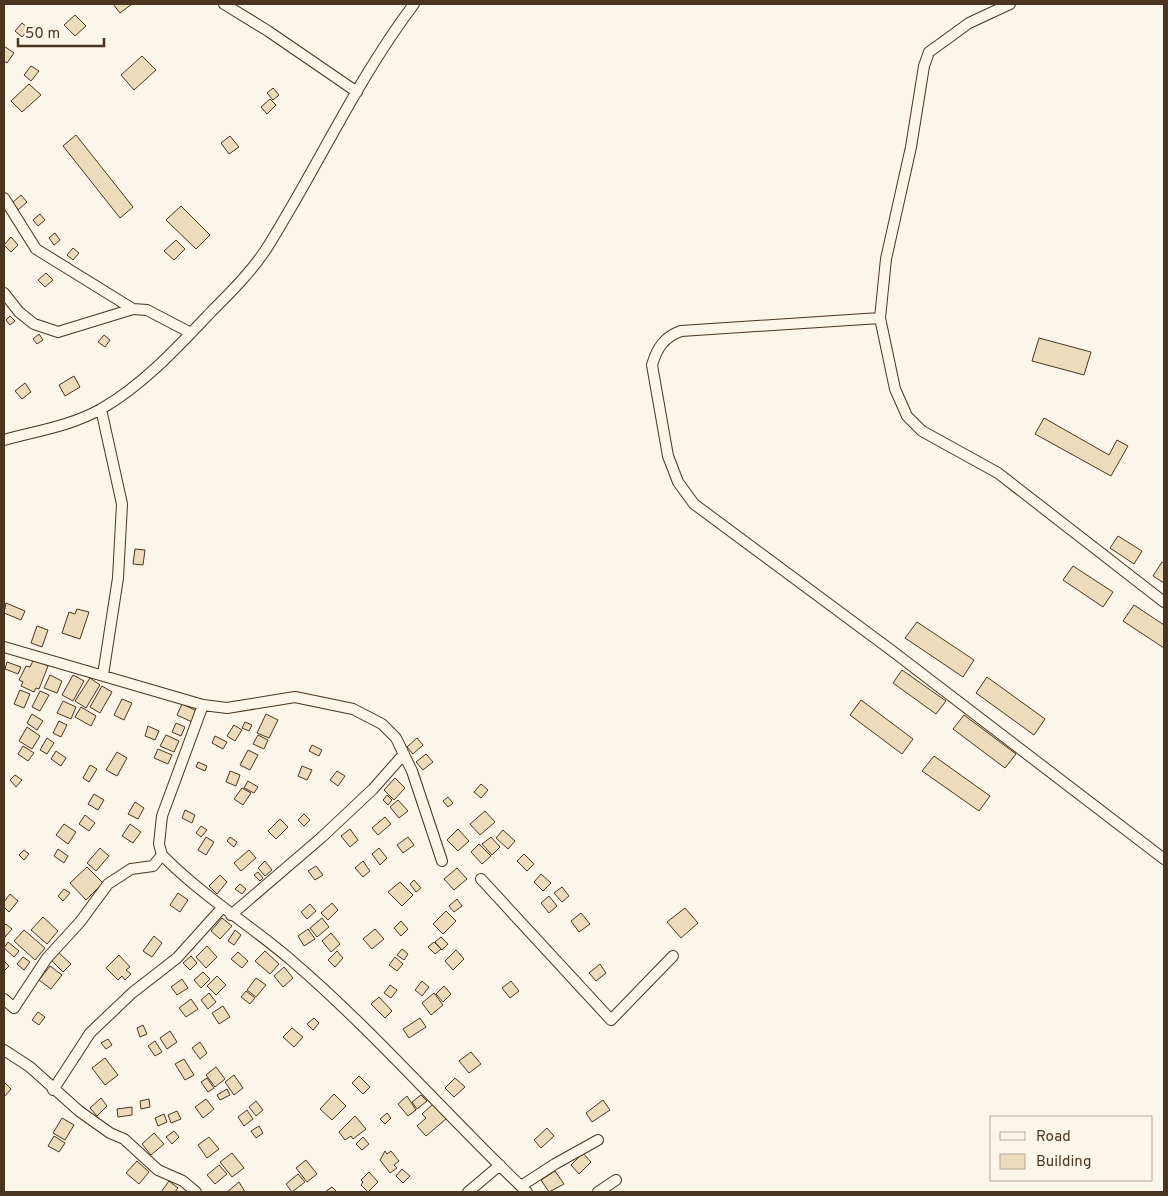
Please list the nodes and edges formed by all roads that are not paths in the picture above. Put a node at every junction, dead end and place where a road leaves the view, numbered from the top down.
1 (224, 4) edge
2 (414, 4) edge
3 (1010, 4) edge
4 (357, 92) junction
5 (4, 198) edge
6 (4, 293) edge
7 (133, 309) junction
8 (880, 318) junction
9 (191, 333) junction
10 (101, 409) junction
11 (4, 440) edge
12 (1164, 602) edge
13 (4, 647) edge
14 (103, 675) junction
15 (203, 705) junction
16 (404, 754) junction
17 (162, 855) junction
18 (1164, 859) edge
19 (442, 861) dead end
20 (481, 879) dead end
21 (222, 908) junction
22 (231, 915) junction
23 (673, 956) dead end
24 (4, 999) edge
25 (4, 1050) edge
26 (53, 1090) junction
27 (598, 1140) dead end
28 (500, 1165) junction
29 (616, 1180) dead end
30 (524, 1189) edge
31 (196, 1192) edge
32 (468, 1192) edge
33 (598, 1192) edge

1 - 4 street
2 - 4 street
3 - 8 street
4 - 9 street
5 - 7 street
6 - 7 street
7 - 9 street
8 - 12 street
8 - 18 street
9 - 10 street
10 - 11 street
10 - 14 street
13 - 14 street
14 - 15 street
15 - 16 street
15 - 17 street
16 - 19 street
16 - 22 street
17 - 21 street
17 - 24 street
20 - 23 street
21 - 22 street
21 - 26 street
22 - 28 street
25 - 26 street
26 - 31 street
27 - 30 street
28 - 30 street
28 - 32 street
29 - 33 street

